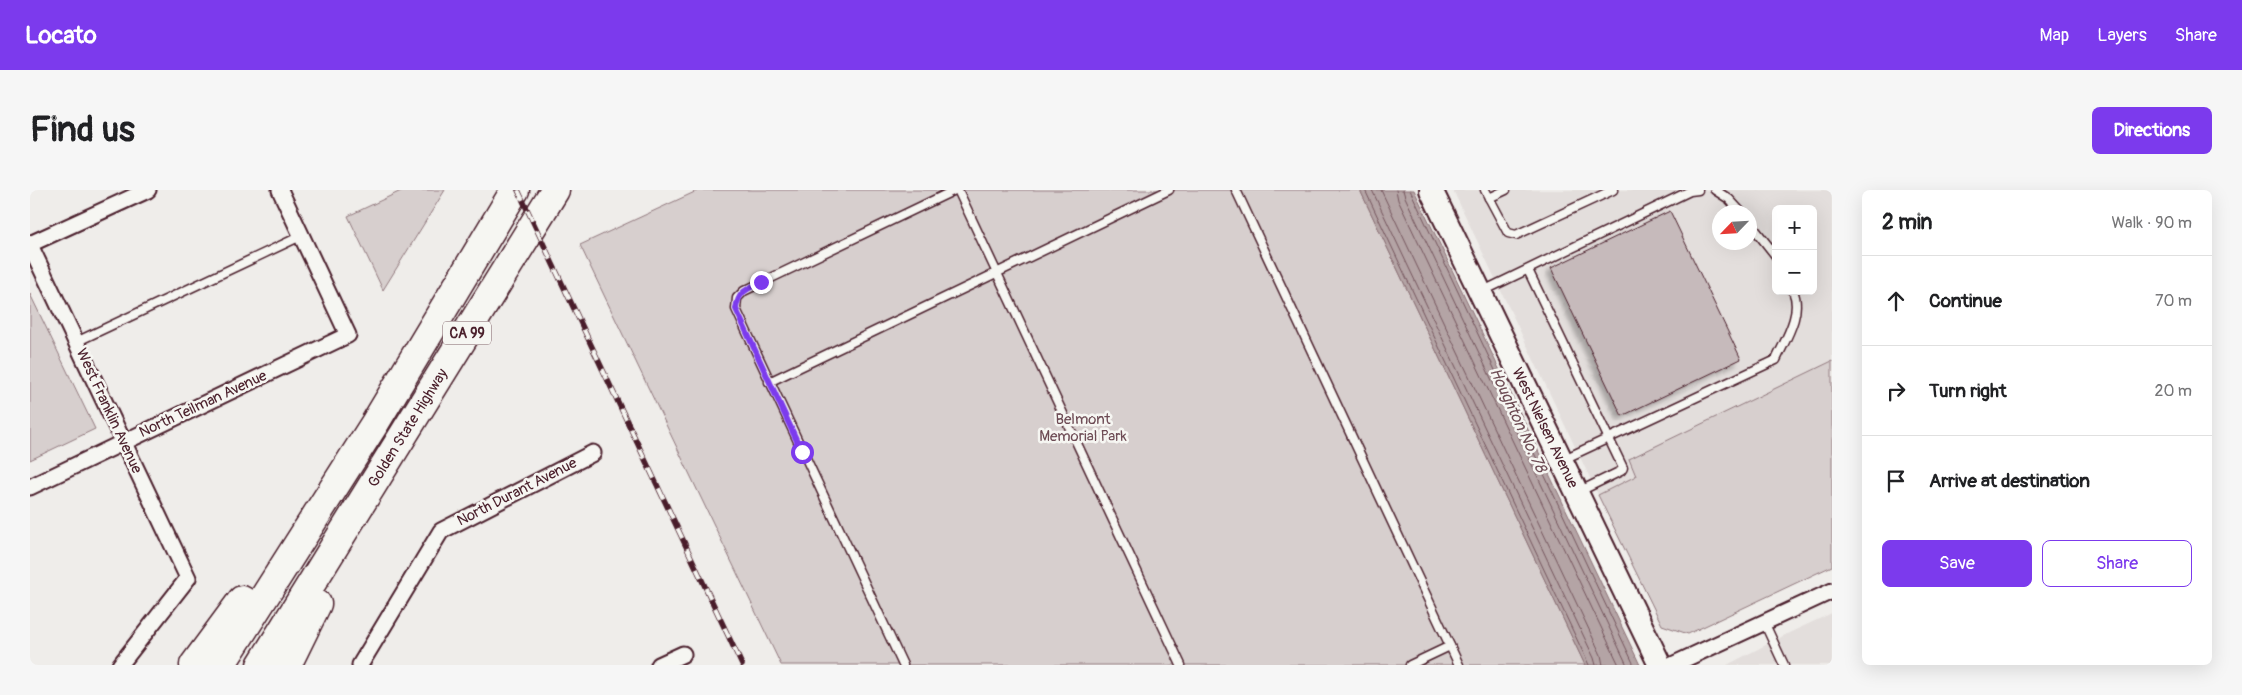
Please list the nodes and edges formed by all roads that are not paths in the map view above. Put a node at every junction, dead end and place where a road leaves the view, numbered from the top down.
1 (148, 190) edge
2 (280, 190) edge
3 (515, 190) edge
4 (555, 190) edge
5 (957, 190) edge
6 (1169, 190) edge
7 (1236, 190) edge
8 (1485, 190) edge
9 (1506, 190) edge
10 (1613, 190) edge
11 (1698, 190) edge
12 (1715, 190) edge
13 (1433, 191) edge
14 (1489, 198) junction
15 (1734, 205) edge
16 (1757, 232) edge
17 (301, 236) junction
18 (30, 245) edge
19 (1772, 251) edge
20 (1528, 270) junction
21 (996, 273) junction
22 (1480, 293) junction
23 (1795, 295) edge
24 (76, 342) junction
25 (769, 382) junction
26 (375, 423) junction
27 (1609, 438) junction
28 (123, 442) junction
29 (593, 453) dead end
30 (1561, 460) junction
31 (378, 476) junction
32 (30, 487) edge
33 (1576, 493) junction
34 (1832, 590) edge
35 (1764, 622) junction
36 (1450, 646) junction
37 (683, 654) dead end
38 (120, 665) edge
39 (194, 665) edge
40 (221, 665) edge
41 (261, 665) edge
42 (287, 665) edge
43 (360, 665) edge
44 (660, 665) edge
45 (903, 665) edge
46 (1181, 665) edge
47 (1410, 665) edge
48 (1459, 665) edge
49 (1660, 665) edge
50 (1672, 665) edge
51 (1784, 665) edge

1 - 18 street
2 - 17 street
3 - 26 highway, Golden State Highway / CA 99
4 - 31 highway, Golden State Highway / CA 99
5 - 21 lane
5 - 25 lane
6 - 21 lane
7 - 36 lane
8 - 14 lane
9 - 14 lane
10 - 14 lane
11 - 20 lane
12 - 15 lane
13 - 22 street, West Nielsen Avenue
16 - 19 lane
17 - 24 lane
17 - 28 street, North Teilman Avenue
18 - 24 street, West Franklin Avenue
20 - 22 lane
20 - 27 lane
21 - 25 lane
21 - 46 lane
22 - 30 street, West Nielsen Avenue
23 - 27 lane
24 - 28 street, West Franklin Avenue
25 - 45 lane
26 - 39 highway
26 - 40 highway, Golden State Highway / CA 99
27 - 30 lane
27 - 33 lane
28 - 32 street, North Teilman Avenue
28 - 38 street, West Franklin Avenue
29 - 43 street, North Durant Avenue
30 - 33 street, West Nielsen Avenue
31 - 41 highway, Golden State Highway / CA 99
31 - 42 highway
33 - 49 street, West Nielsen Avenue
34 - 35 street
35 - 50 street
35 - 51 lane
36 - 47 lane
36 - 48 lane
37 - 44 street

